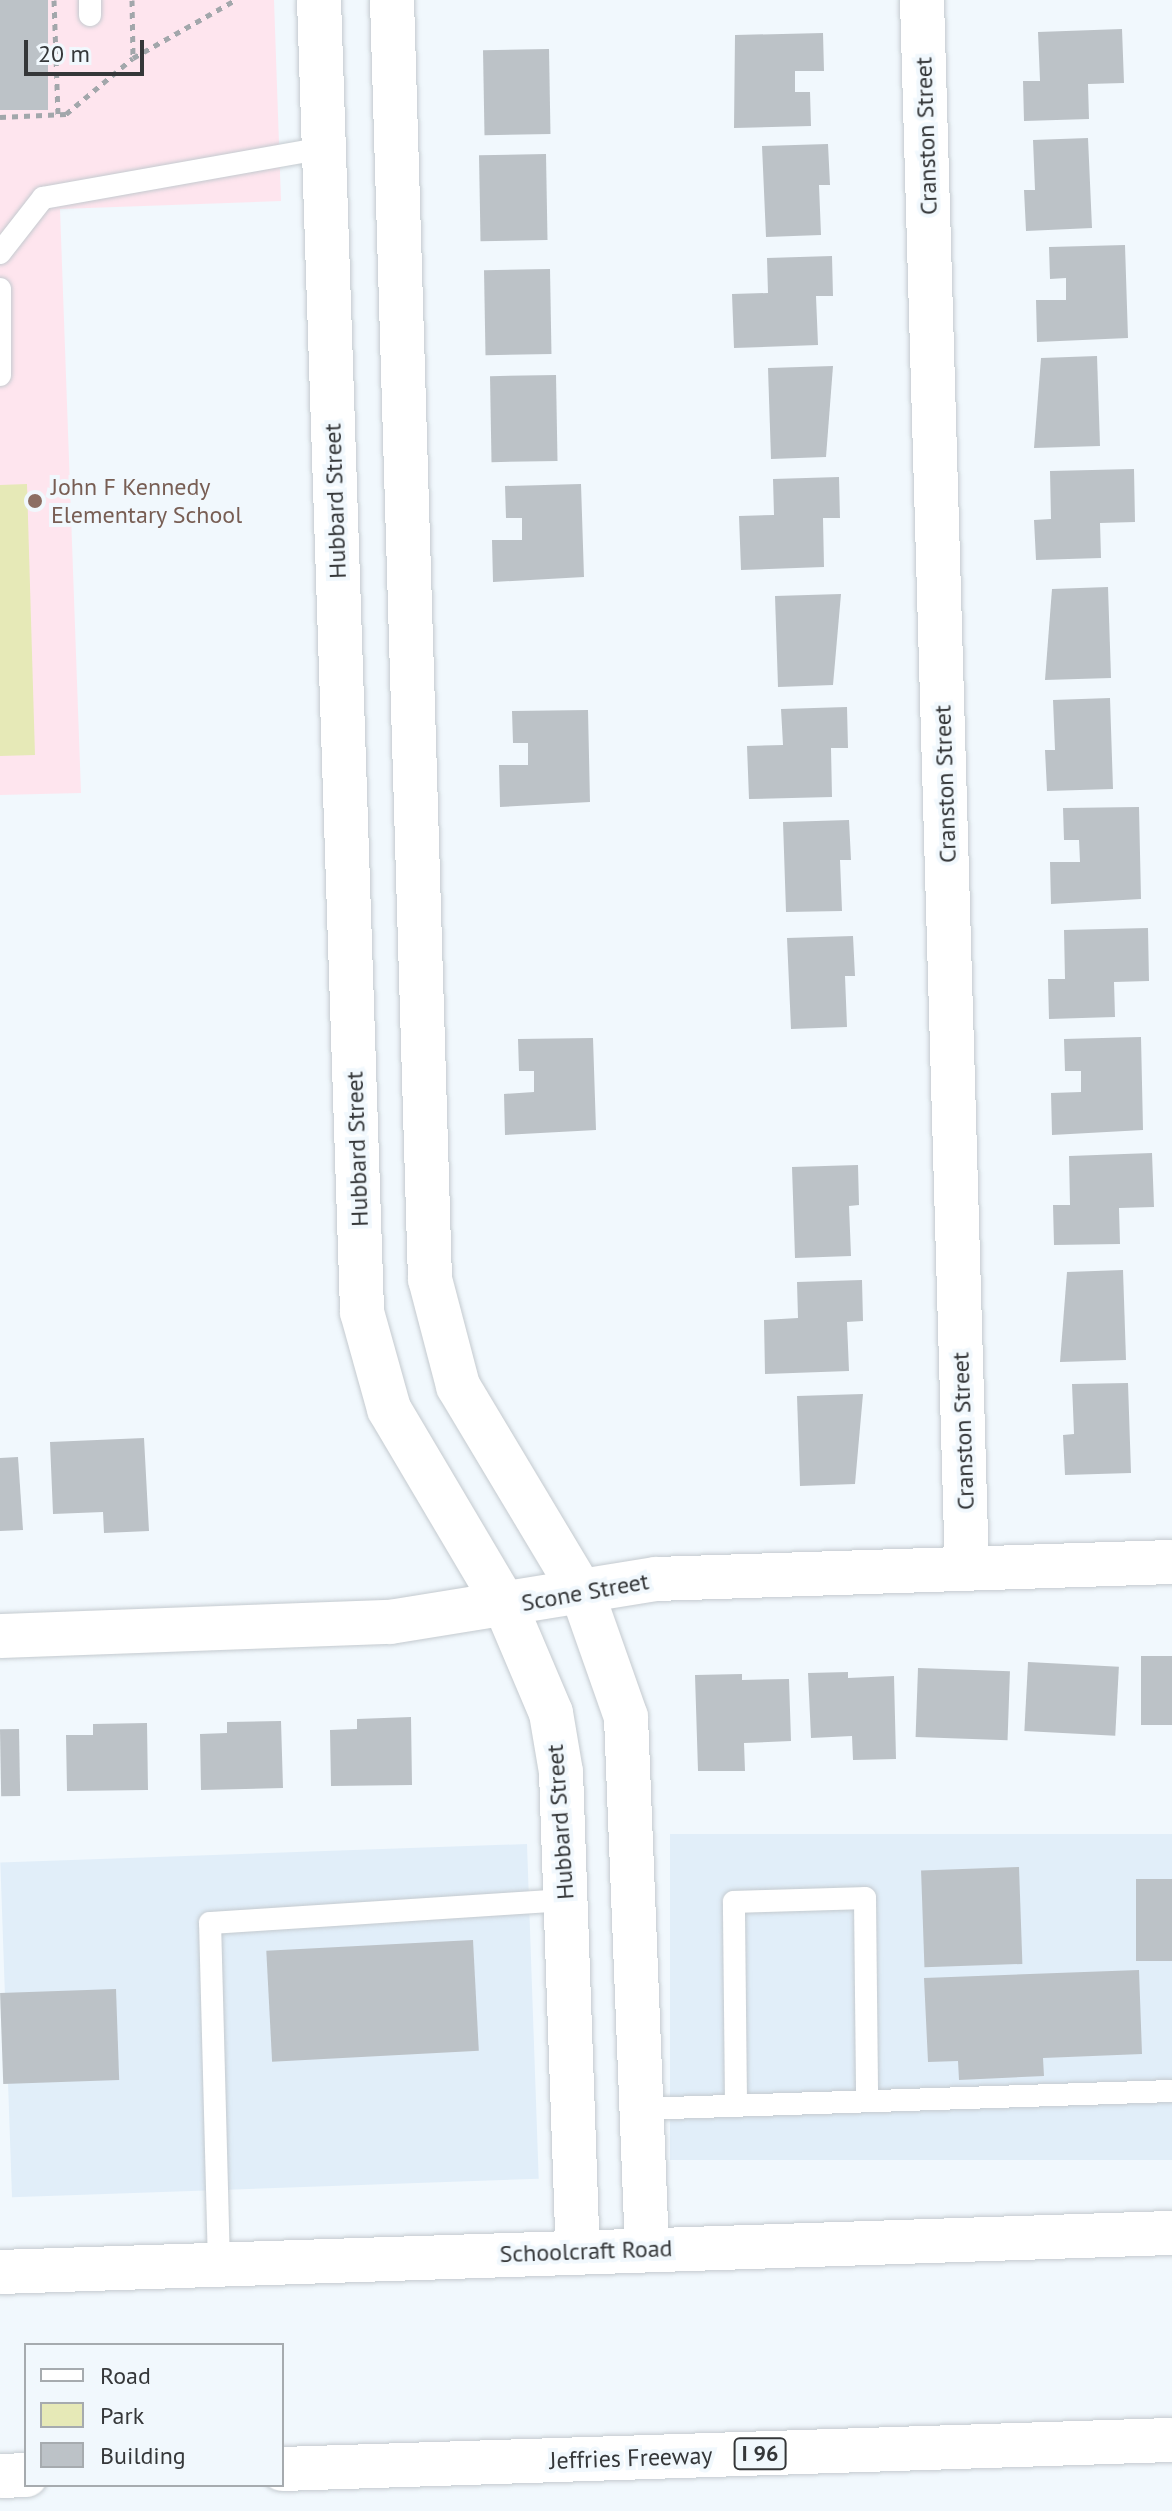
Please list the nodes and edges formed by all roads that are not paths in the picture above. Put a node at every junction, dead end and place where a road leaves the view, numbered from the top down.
1 (319, 0) edge
2 (392, 0) edge
3 (922, 0) edge
4 (324, 148) junction
5 (0, 253) edge
6 (0, 289) edge
7 (0, 375) edge
8 (1172, 1562) edge
9 (967, 1567) junction
10 (583, 1595) junction
11 (506, 1607) junction
12 (0, 1636) edge
13 (566, 1900) junction
14 (1172, 2091) edge
15 (867, 2099) junction
16 (736, 2103) junction
17 (640, 2109) junction
18 (1172, 2233) edge
19 (647, 2248) junction
20 (578, 2251) junction
21 (219, 2265) junction
22 (0, 2272) edge
23 (1172, 2440) edge
24 (284, 2469) edge
25 (24, 2475) edge
26 (0, 2476) edge

1 - 4 main road, Hubbard Street
2 - 10 main road
3 - 9 main road, Cranston Street
4 - 5 lane
4 - 11 main road, Hubbard Street
6 - 7 lane
8 - 9 main road, Scone Street
9 - 10 main road, Scone Street
10 - 11 main road, Scone Street
10 - 17 main road
11 - 12 main road, Scone Street
11 - 13 main road, Hubbard Street
13 - 20 main road, Hubbard Street
13 - 21 lane
14 - 15 lane
15 - 16 lane
15 - 16 lane
16 - 17 lane
17 - 19 main road
18 - 19 main road, Schoolcraft Road
19 - 20 main road, Schoolcraft Road
20 - 21 main road, Schoolcraft Road
21 - 22 main road, Schoolcraft Road
23 - 24 main road, Jeffries Freeway / I 96
25 - 26 main road

